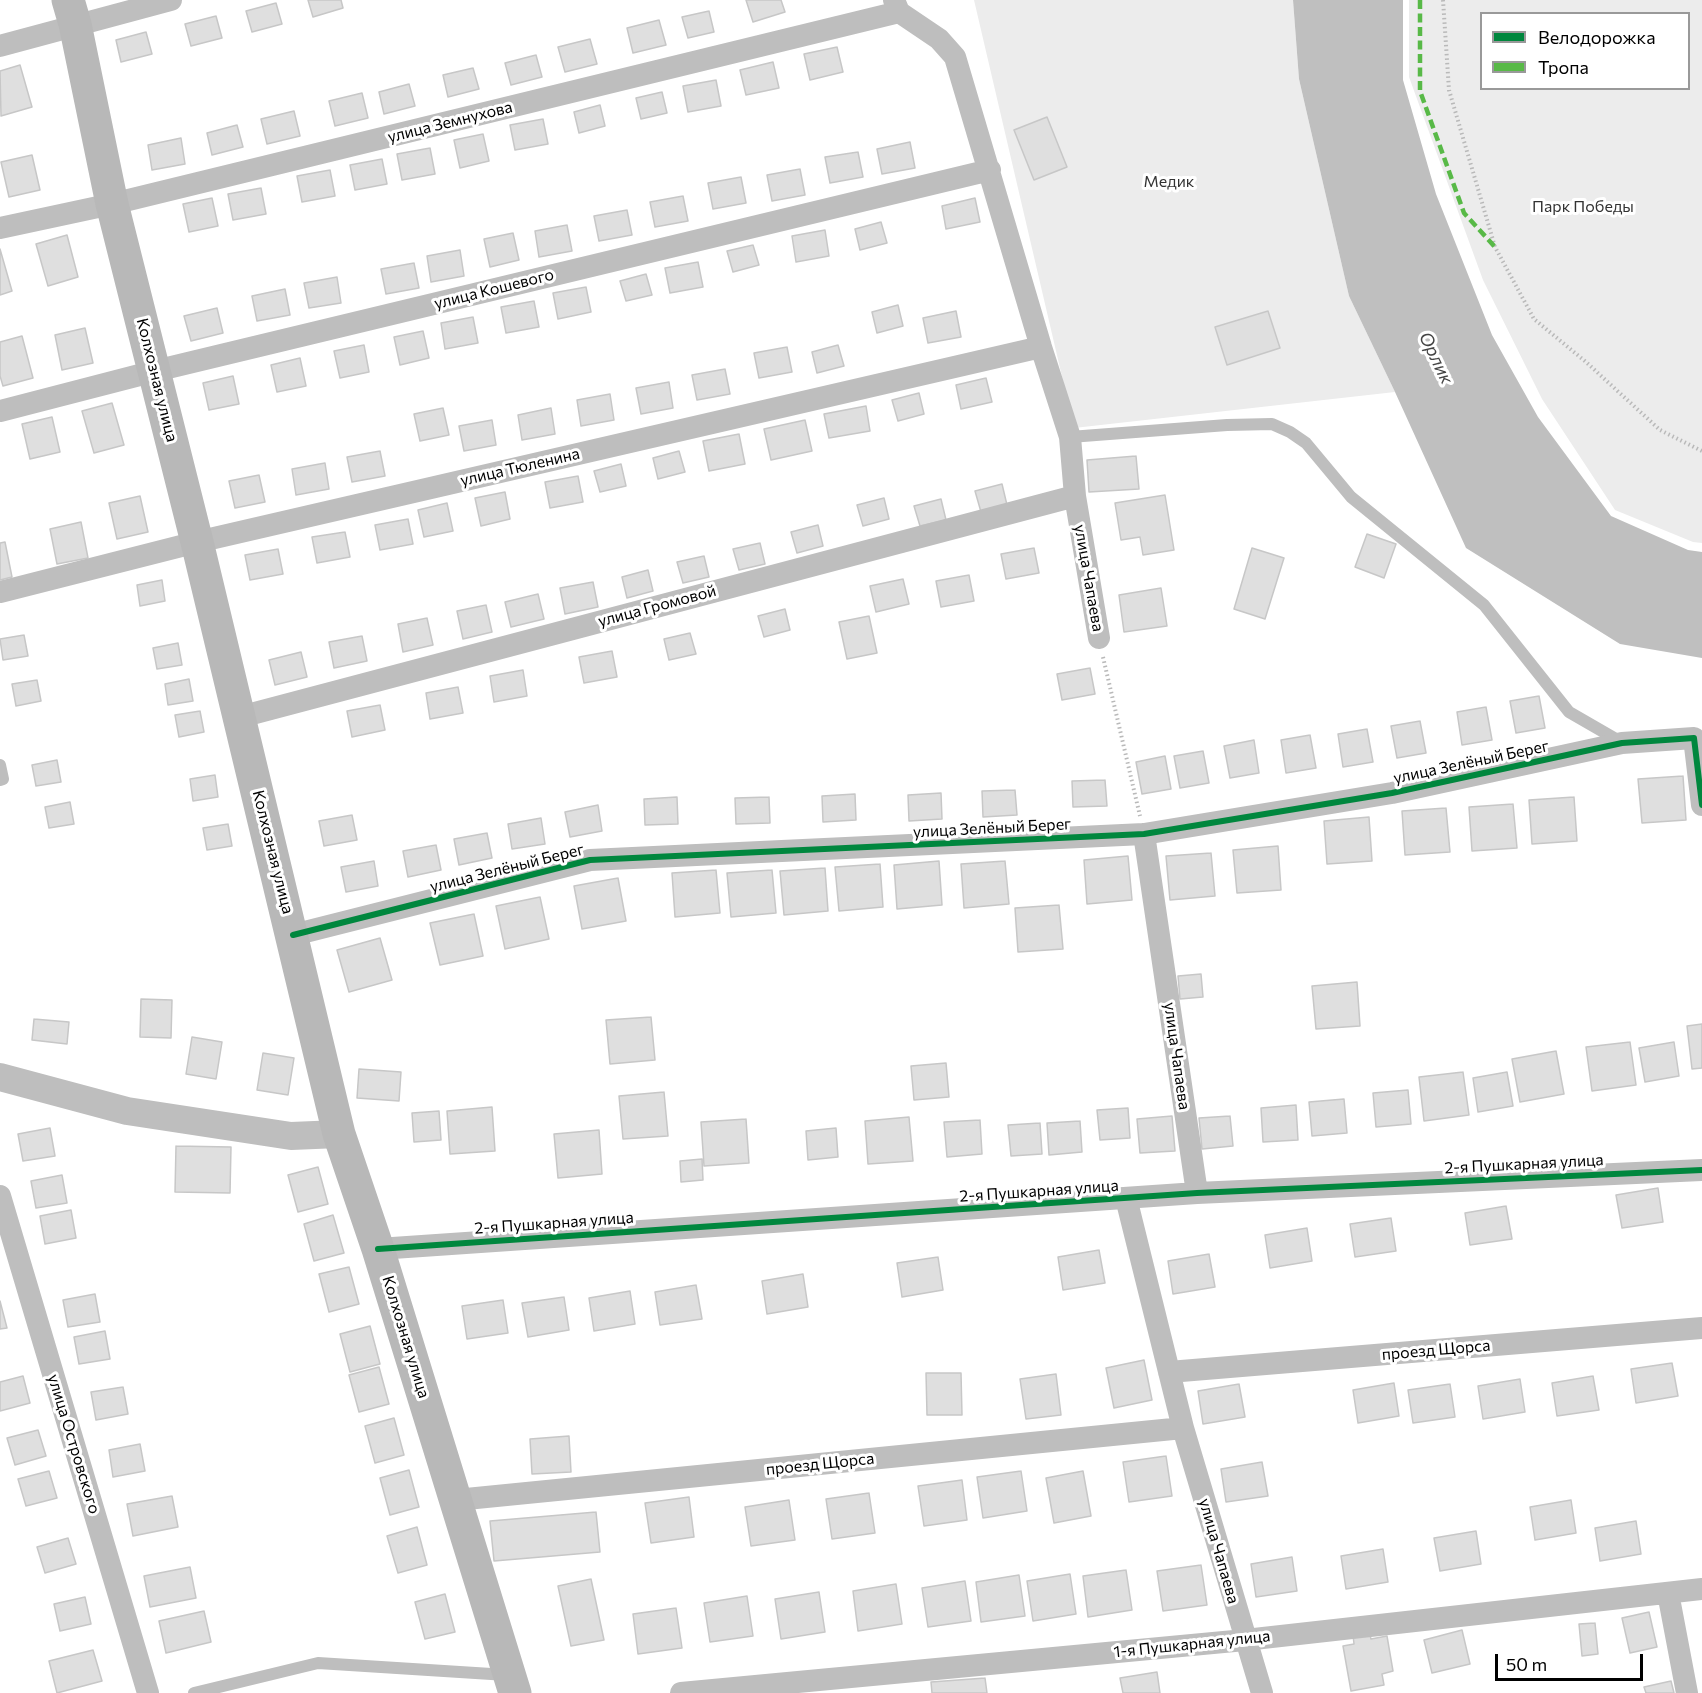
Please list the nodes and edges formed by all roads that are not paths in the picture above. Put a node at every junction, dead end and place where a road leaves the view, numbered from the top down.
1 (171, 0) edge
2 (896, 6) edge
3 (72, 12) edge
4 (0, 46) edge
5 (990, 170) junction
6 (112, 204) junction
7 (0, 228) edge
8 (1041, 347) junction
9 (155, 371) junction
10 (0, 411) edge
11 (1070, 437) junction
12 (1075, 496) junction
13 (197, 542) junction
14 (0, 592) edge
15 (1099, 638) road end
16 (240, 717) junction
17 (1698, 737) edge
18 (1622, 743) junction
19 (0, 765) edge
20 (0, 780) edge
21 (1702, 805) edge
22 (1144, 834) junction
23 (293, 935) junction
24 (0, 1077) edge
25 (339, 1134) junction
26 (1702, 1170) edge
27 (1197, 1192) junction
28 (0, 1196) edge
29 (1126, 1198) junction
30 (378, 1249) junction
31 (1702, 1328) edge
32 (1169, 1372) junction
33 (1183, 1428) junction
34 (456, 1500) junction
35 (1702, 1589) edge
36 (1668, 1593) junction
37 (1245, 1640) junction
38 (512, 1684) edge
39 (148, 1693) edge
40 (194, 1693) edge
41 (681, 1693) edge
42 (1262, 1693) edge
43 (1687, 1693) edge

1 - 3 street
2 - 5 street, улица Чапаева
2 - 6 street, улица Земнухова
3 - 4 street
3 - 6 main road, Колхозная улица
5 - 8 street, улица Чапаева
5 - 9 street, улица Кошевого
6 - 7 street, улица Земнухова
6 - 9 main road, Колхозная улица
8 - 11 street, улица Чапаева
8 - 13 street, улица Тюленина
9 - 10 street, улица Кошевого
9 - 13 main road, Колхозная улица
11 - 12 street, улица Чапаева
11 - 18 lane
12 - 15 street, улица Чапаева
12 - 16 street, улица Громовой
13 - 14 street, улица Тюленина
13 - 16 main road, Колхозная улица
16 - 23 main road, Колхозная улица
17 - 18 street, улица Зелёный Берег
17 - 21 street
18 - 22 street, улица Зелёный Берег
19 - 20 lane
22 - 23 street, улица Зелёный Берег
22 - 27 street, улица Чапаева
23 - 25 main road, Колхозная улица
24 - 25 street
25 - 30 main road, Колхозная улица
26 - 27 street, 2-я Пушкарная улица
27 - 29 street, 2-я Пушкарная улица
28 - 39 street, улица Островского
29 - 30 street, 2-я Пушкарная улица
29 - 32 street, улица Чапаева
30 - 34 main road, Колхозная улица
31 - 32 street, проезд Щорса
32 - 33 street, улица Чапаева
33 - 34 street, проезд Щорса
33 - 37 street, улица Чапаева
34 - 38 main road, Колхозная улица
35 - 36 street, 1-я Пушкарная улица
36 - 37 street, 1-я Пушкарная улица
36 - 43 street
37 - 41 street, 1-я Пушкарная улица
37 - 42 street, улица Чапаева
38 - 40 lane

